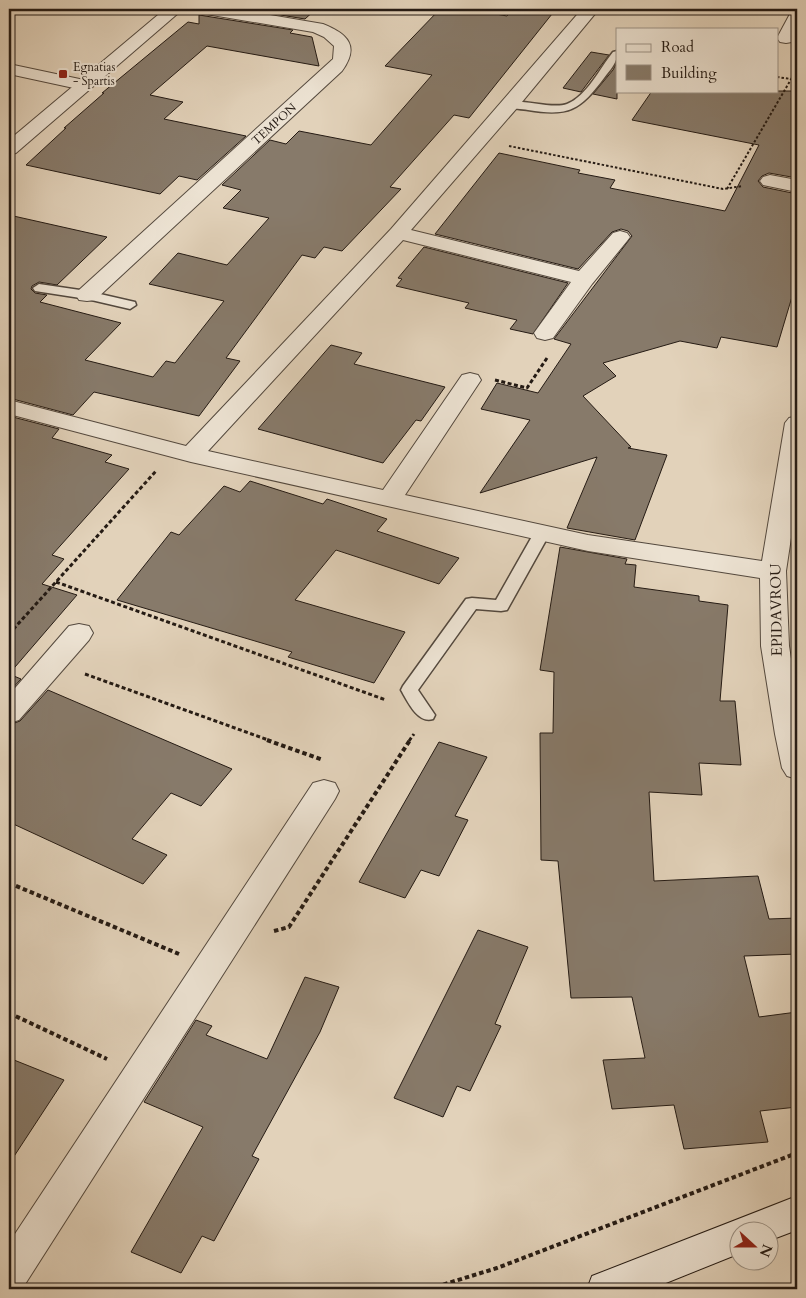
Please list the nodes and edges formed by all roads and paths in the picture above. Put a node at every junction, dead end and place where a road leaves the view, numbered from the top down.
1 (175, 9) edge
2 (206, 9) edge
3 (590, 9) edge
4 (797, 16) edge
5 (786, 38) dead end
6 (616, 55) edge
7 (9, 69) edge
8 (797, 69) edge
9 (778, 77) edge
10 (791, 79) junction
11 (83, 85) junction
12 (512, 104) junction
13 (480, 140) junction
14 (9, 149) edge
15 (770, 181) joint
16 (797, 186) edge
17 (727, 189) junction
18 (398, 233) junction
19 (620, 237) dead end
20 (584, 279) junction
21 (39, 288) dead end
22 (87, 295) junction
23 (130, 305) dead end
24 (545, 333) joint
25 (470, 380) joint
26 (9, 407) edge
27 (797, 423) edge
28 (183, 453) junction
29 (389, 500) junction
30 (542, 533) junction
31 (773, 571) junction
32 (56, 582) junction
33 (80, 633) dead end
34 (9, 634) edge
35 (54, 662) junction
36 (9, 713) edge
37 (427, 714) junction
38 (793, 734) edge
39 (797, 768) edge
40 (324, 791) joint
41 (9, 883) edge
42 (272, 931) dead end
43 (209, 967) junction
44 (9, 1014) edge
45 (140, 1074) junction
46 (797, 1153) edge
47 (797, 1213) edge
48 (778, 1220) edge
49 (728, 1240) edge
50 (9, 1276) edge
51 (429, 1289) edge
52 (606, 1289) edge

1 - 11 street
2 - 22 street, TEMPON
3 - 12 street
4 - 5 street
6 - 12 lane
7 - 11 street
8 - 10 path
9 - 10 path
10 - 17 path
11 - 14 street
12 - 13 street
13 - 17 path
13 - 18 street
15 - 16 street
15 - 17 path
18 - 20 street
18 - 28 street
19 - 20 street
20 - 24 street
21 - 22 lane
22 - 23 lane
24 - 25 path
25 - 29 street
26 - 28 street
27 - 31 street, EPIDAVROU
28 - 29 street
28 - 32 path
29 - 30 street
30 - 31 street
30 - 37 lane
31 - 38 street, EPIDAVROU
32 - 34 path
32 - 37 path
33 - 35 street
35 - 36 street
35 - 40 path
37 - 42 path
38 - 39 street, EPIDAVROU
40 - 43 street
41 - 43 path
43 - 45 street
44 - 45 path
45 - 50 street
46 - 51 path
47 - 48 street
49 - 52 street

